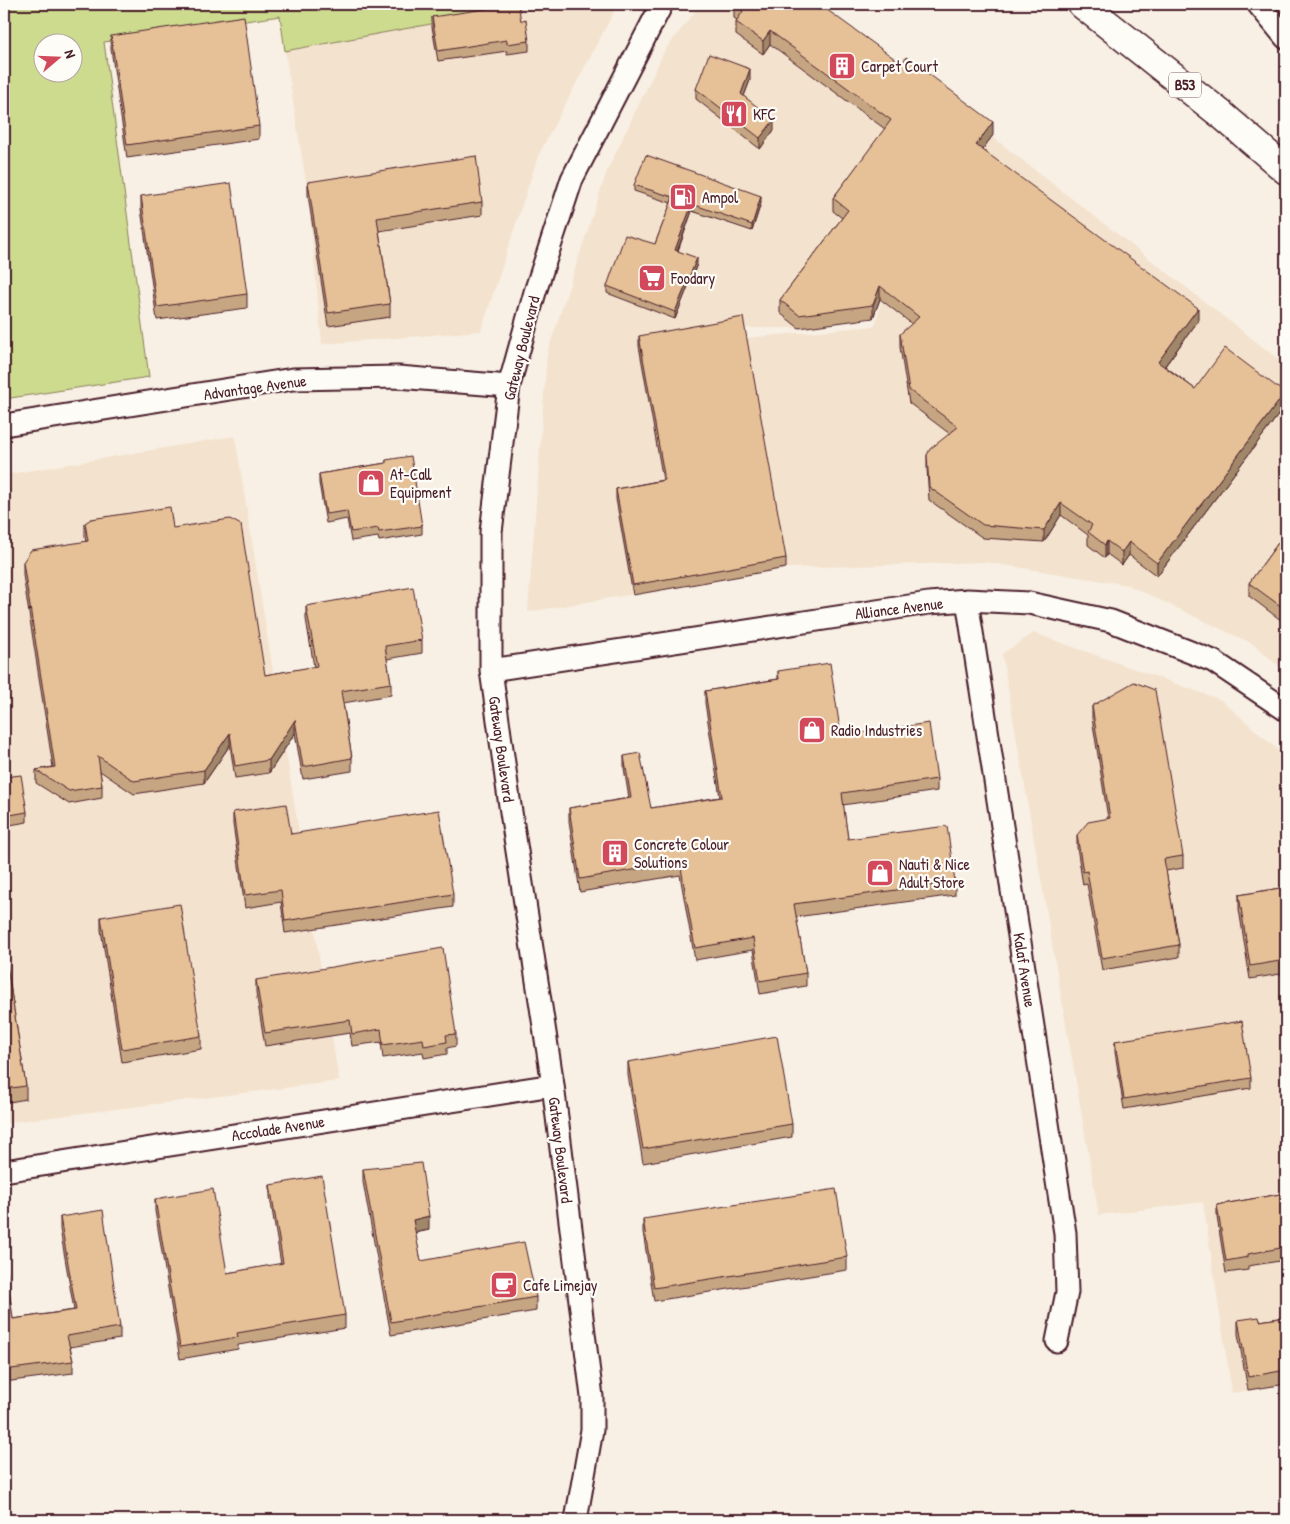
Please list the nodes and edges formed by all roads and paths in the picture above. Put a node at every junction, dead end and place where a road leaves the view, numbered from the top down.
1 (662, 4) edge
2 (1082, 4) edge
3 (1258, 4) edge
4 (1286, 38) edge
5 (1286, 170) edge
6 (509, 386) junction
7 (4, 425) edge
8 (967, 600) junction
9 (491, 670) junction
10 (1286, 710) edge
11 (553, 1084) junction
12 (4, 1171) edge
13 (1057, 1341) dead end
14 (576, 1520) edge

1 - 6 street, Gateway Boulevard
2 - 5 main road, B53
3 - 4 street
6 - 7 street, Advantage Avenue
6 - 9 street, Gateway Boulevard
8 - 9 street, Alliance Avenue
8 - 10 street, Alliance Avenue
8 - 13 street, Kalaf Avenue
9 - 11 street, Gateway Boulevard
11 - 12 street, Accolade Avenue
11 - 14 street, Gateway Boulevard

